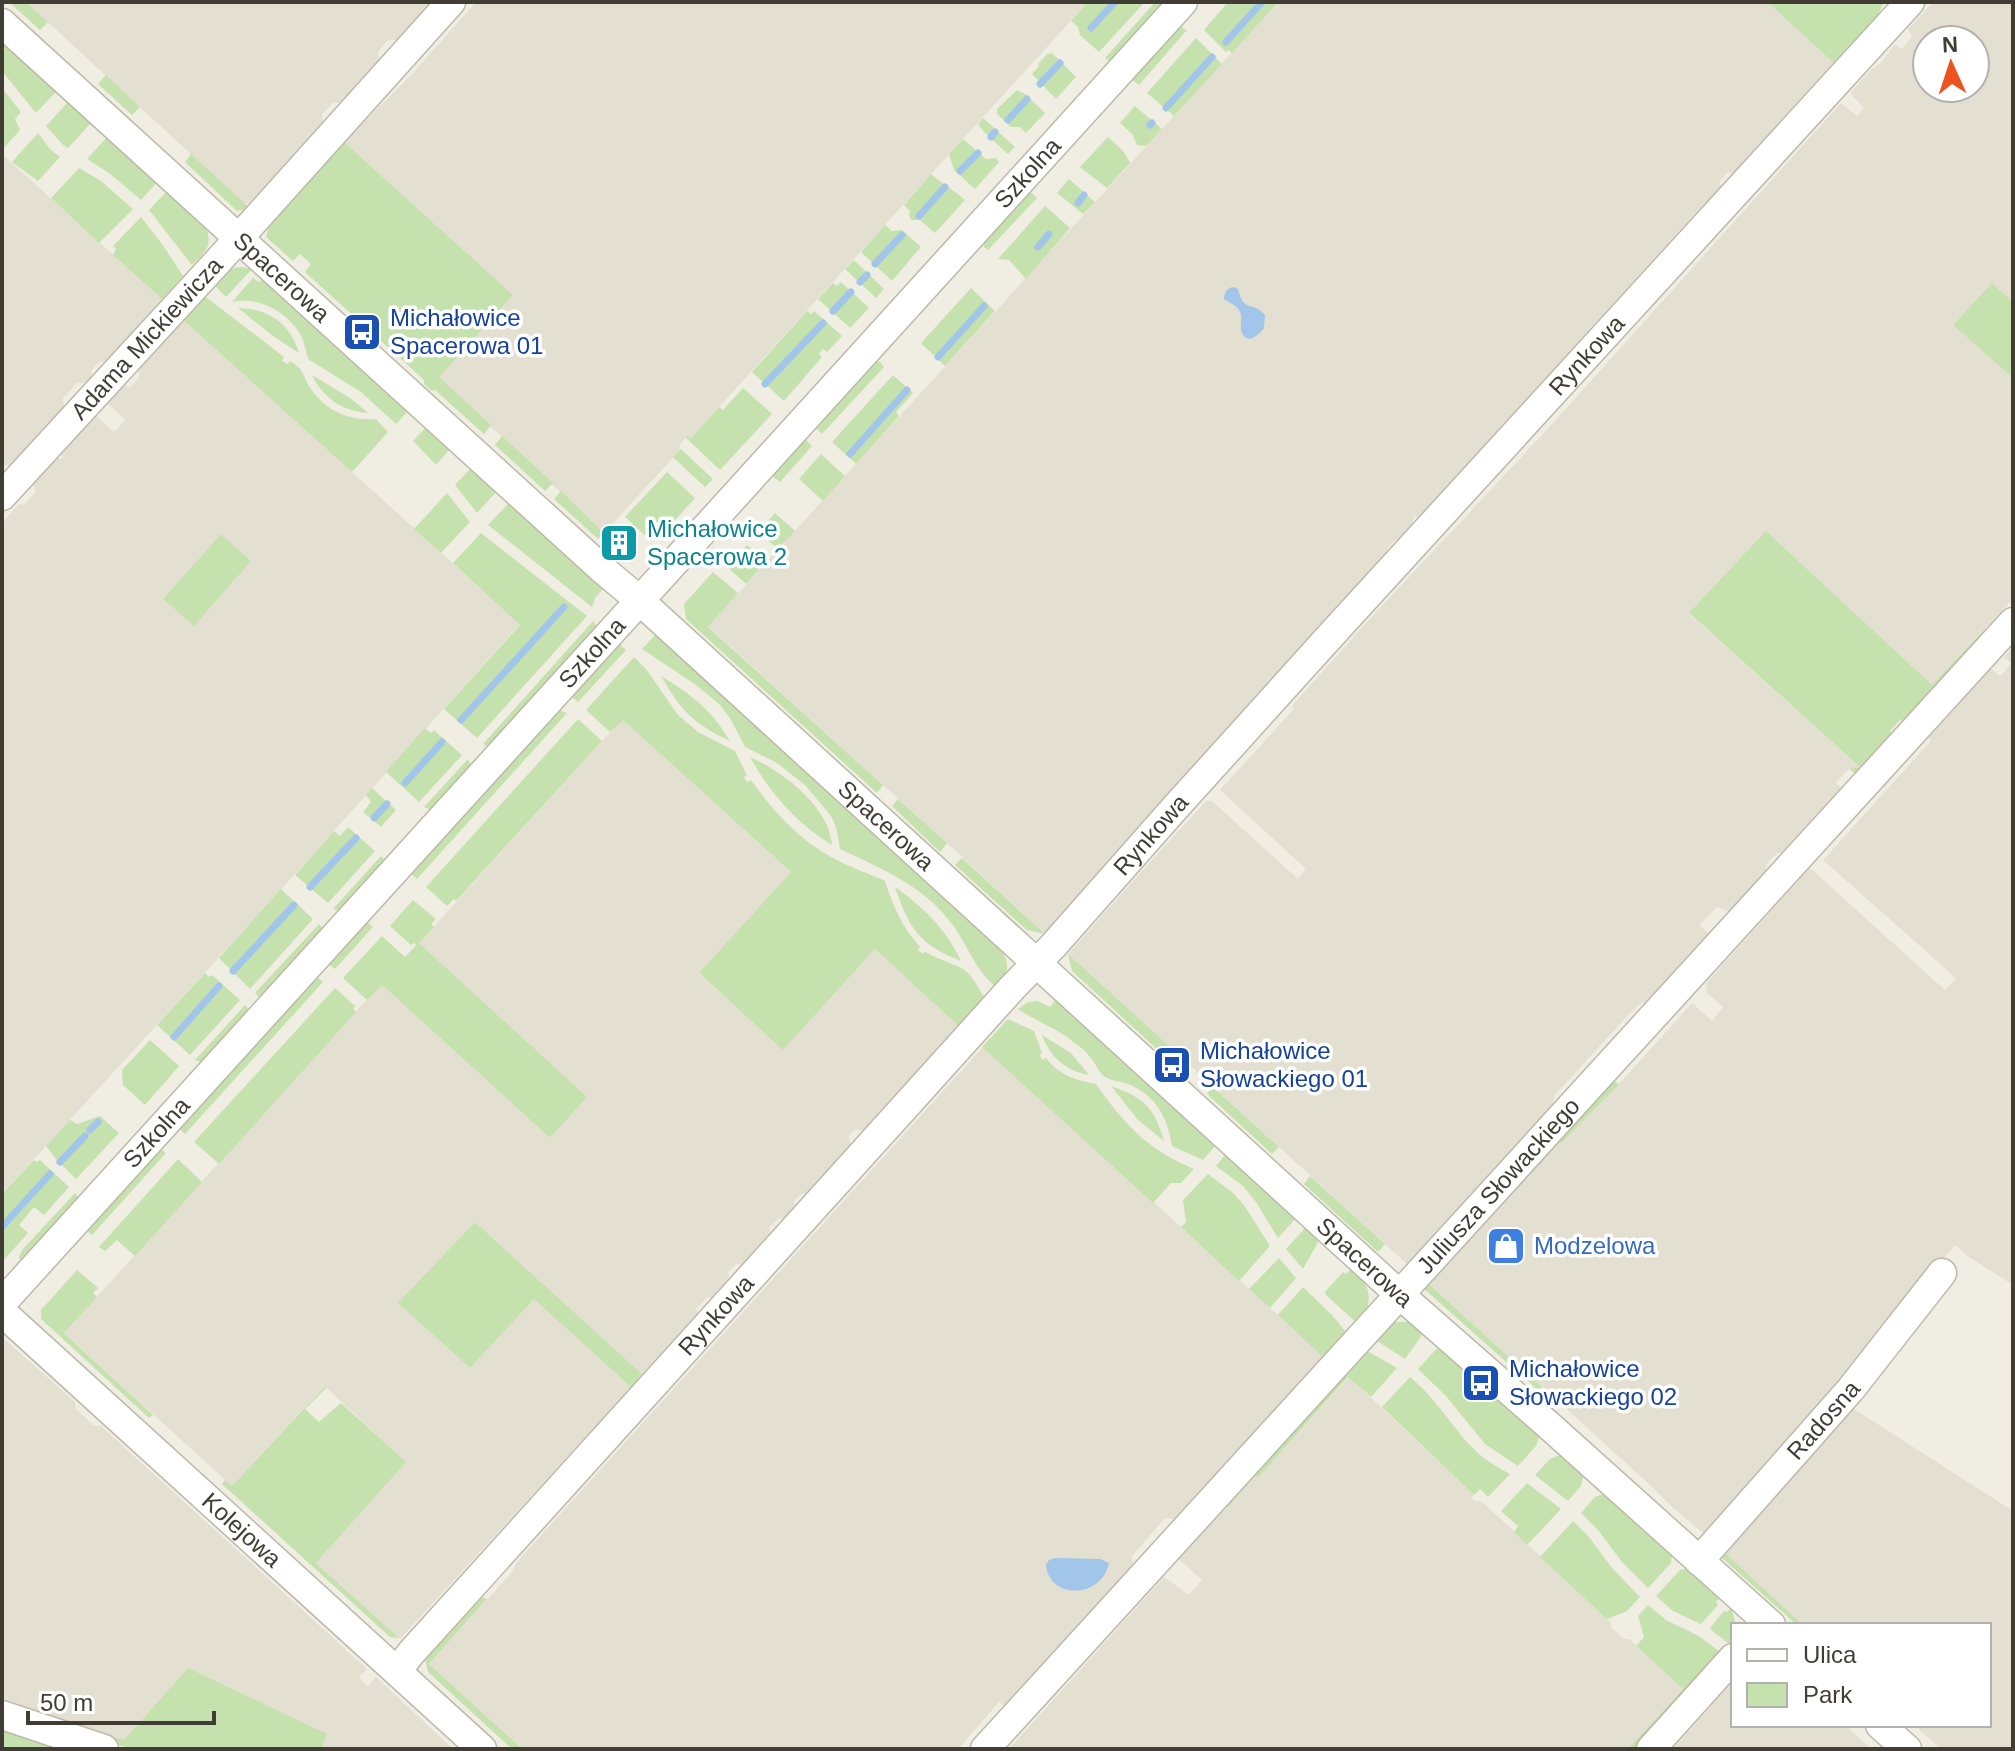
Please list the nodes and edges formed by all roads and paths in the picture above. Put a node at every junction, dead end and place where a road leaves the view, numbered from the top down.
1 (451, 2) edge
2 (1183, 2) edge
3 (1910, 2) edge
4 (2, 23) edge
5 (238, 238) junction
6 (2, 496) edge
7 (639, 600) junction
8 (2013, 622) edge
9 (1036, 963) junction
10 (1942, 1273) dead end
11 (1399, 1294) junction
12 (2, 1303) edge
13 (2, 1312) edge
14 (1699, 1561) junction
15 (1765, 1623) edge
16 (1731, 1660) edge
17 (397, 1671) junction
18 (2, 1715) edge
19 (1882, 1727) edge
20 (104, 1749) edge
21 (482, 1749) edge
22 (985, 1749) edge
23 (1651, 1749) edge
24 (1907, 1749) edge

1 - 5 street, Adama Mickiewicza
2 - 7 street, Szkolna
3 - 9 street, Rynkowa
4 - 5 street, Spacerowa
5 - 6 street, Adama Mickiewicza
5 - 7 street, Spacerowa
7 - 9 street, Spacerowa
7 - 12 street, Szkolna
8 - 11 street, Juliusza Słowackiego
9 - 11 street, Spacerowa
9 - 17 street, Rynkowa
10 - 14 street, Radosna
11 - 14 street, Spacerowa
11 - 22 street, Juliusza Słowackiego
13 - 17 street, Kolejowa
14 - 15 street, Spacerowa
16 - 23 street
17 - 21 street, Kolejowa
18 - 20 street
19 - 24 street

